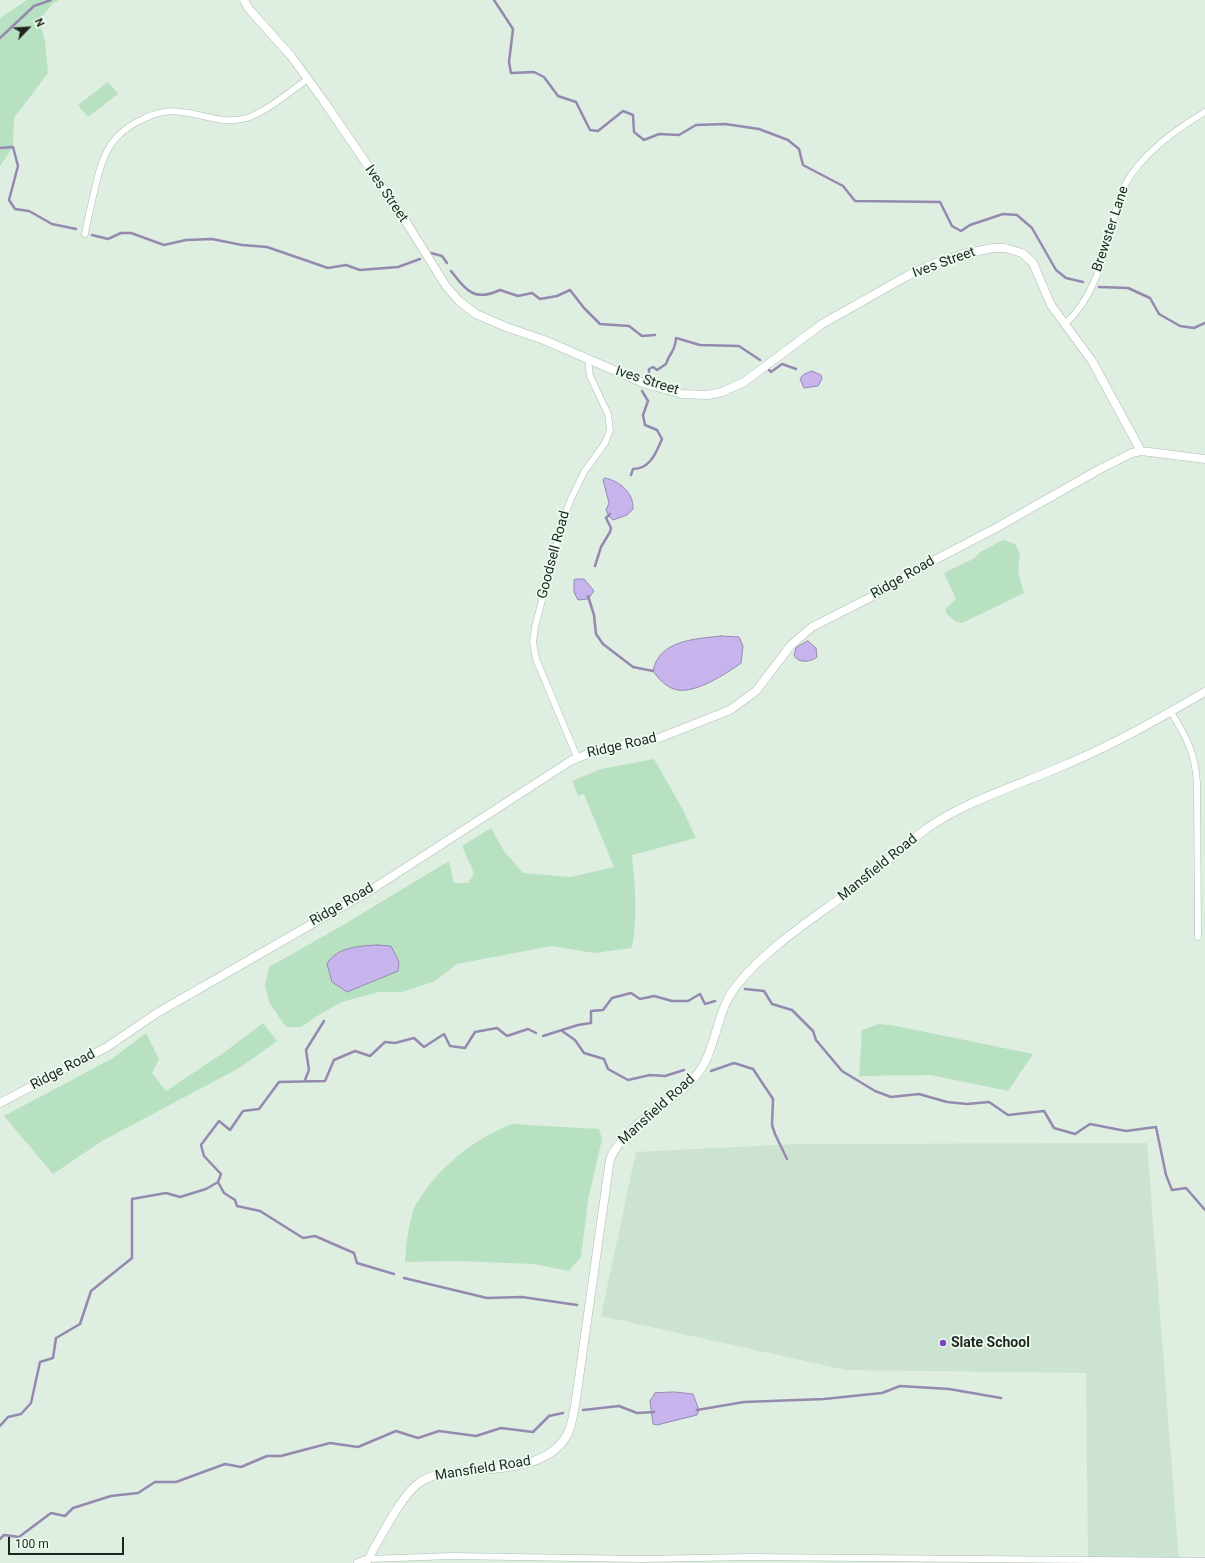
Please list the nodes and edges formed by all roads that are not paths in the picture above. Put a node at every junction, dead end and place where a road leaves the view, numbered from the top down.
1 (244, 0) edge
2 (308, 79) junction
3 (1205, 112) edge
4 (85, 234) dead end
5 (1065, 324) junction
6 (588, 360) junction
7 (1141, 451) junction
8 (1205, 459) edge
9 (1205, 692) edge
10 (1171, 712) junction
11 (577, 757) junction
12 (1198, 937) dead end
13 (0, 1103) edge
14 (369, 1559) junction
15 (1205, 1561) edge
16 (358, 1563) edge

1 - 2 street, Ives Street
2 - 4 street
2 - 6 street, Ives Street
3 - 5 street, Brewster Lane
5 - 6 street, Ives Street
5 - 7 street, Ives Street
6 - 11 street, Goodsell Road
7 - 8 street
7 - 11 street, Ridge Road
9 - 10 street, Mansfield Road
10 - 12 street
10 - 14 street, Mansfield Road
11 - 13 street, Ridge Road
14 - 15 street
14 - 16 street

